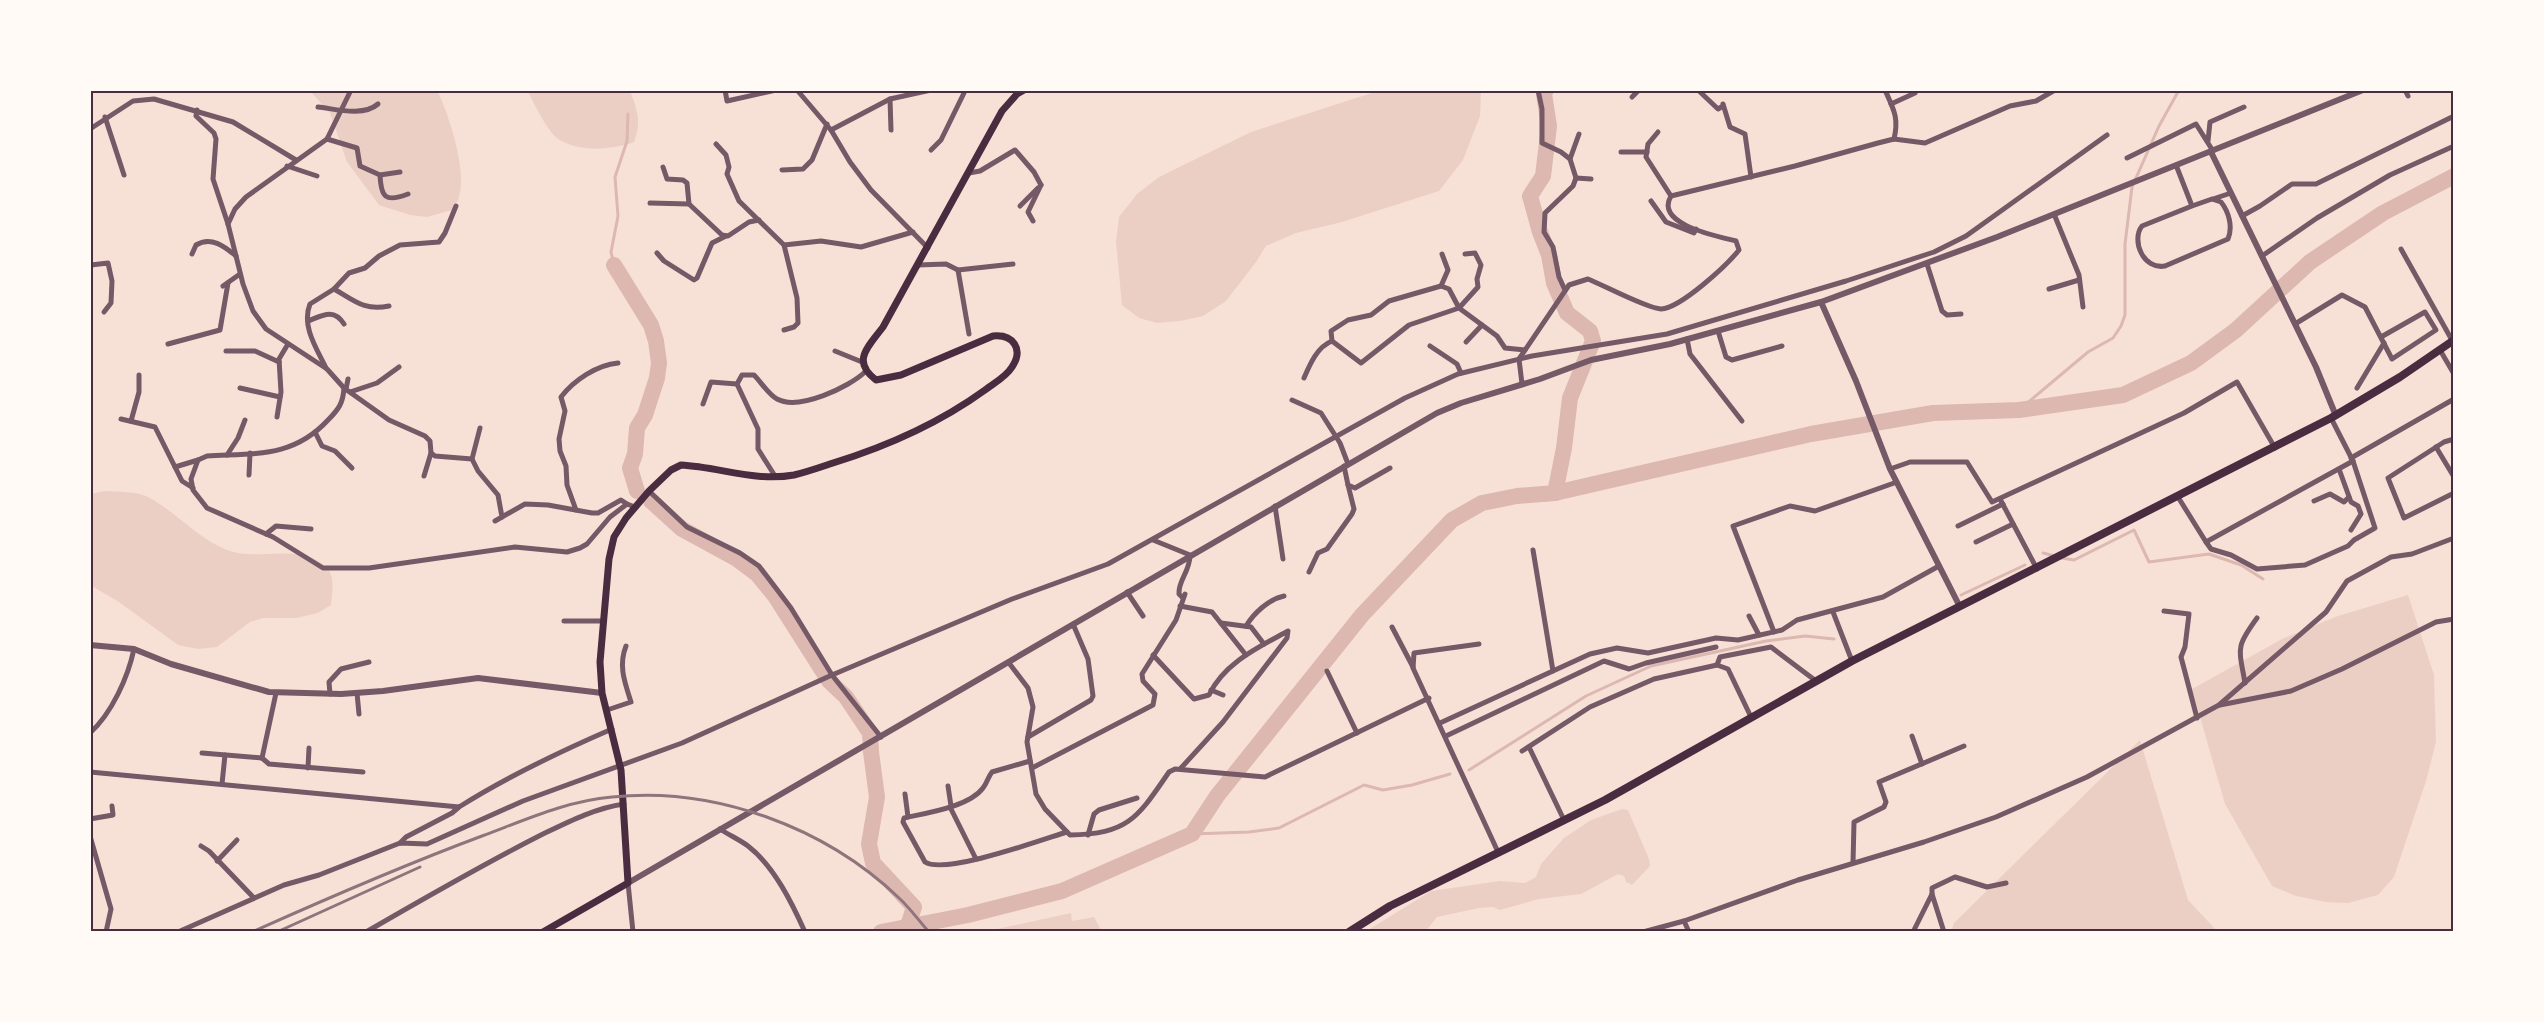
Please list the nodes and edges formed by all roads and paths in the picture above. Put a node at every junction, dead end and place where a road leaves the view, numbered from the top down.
1 (351, 90) edge
2 (725, 90) edge
3 (776, 90) edge
4 (797, 90) edge
5 (931, 90) edge
6 (1024, 90) edge
7 (1538, 90) edge
8 (1639, 90) edge
9 (1698, 90) edge
10 (1885, 90) edge
11 (2055, 90) edge
12 (2363, 90) edge
13 (963, 91) edge
14 (753, 93) edge
15 (1915, 93) dead end
16 (1632, 97) dead end
17 (890, 99) junction
18 (378, 104) dead end
19 (1891, 104) junction
20 (318, 106) dead end
21 (2244, 107) dead end
22 (197, 110) junction
23 (340, 111) junction
24 (1734, 112) dead end
25 (1726, 115) junction
26 (105, 117) junction
27 (2452, 117) edge
28 (829, 127) junction
29 (90, 129) edge
30 (891, 130) dead end
31 (1658, 132) dead end
32 (1579, 134) dead end
33 (2107, 135) dead end
34 (327, 139) junction
35 (1894, 139) junction
36 (2208, 143) junction
37 (716, 144) dead end
38 (2454, 146) edge
39 (931, 150) dead end
40 (2212, 151) junction
41 (1621, 152) dead end
42 (1647, 152) junction
43 (2127, 158) dead end
44 (1570, 159) junction
45 (296, 160) junction
46 (2176, 165) junction
47 (287, 166) junction
48 (663, 167) dead end
49 (782, 170) dead end
50 (400, 172) dead end
51 (969, 173) junction
52 (124, 175) dead end
53 (380, 175) junction
54 (317, 176) dead end
55 (1752, 177) junction
56 (1576, 178) junction
57 (1591, 179) dead end
58 (1041, 185) junction
59 (2231, 192) junction
60 (408, 194) dead end
61 (1671, 196) junction
62 (2212, 199) junction
63 (1651, 201) dead end
64 (650, 203) dead end
65 (689, 204) junction
66 (456, 206) dead end
67 (1020, 206) dead end
68 (2192, 206) junction
69 (2054, 214) junction
70 (2242, 216) junction
71 (759, 220) junction
72 (1033, 221) dead end
73 (228, 224) junction
74 (1696, 229) junction
75 (913, 232) junction
76 (728, 236) junction
77 (784, 245) junction
78 (928, 248) junction
79 (2401, 249) dead end
80 (657, 253) dead end
81 (192, 254) dead end
82 (1442, 254) dead end
83 (1465, 254) dead end
84 (236, 256) junction
85 (2262, 257) junction
86 (1013, 264) dead end
87 (1927, 264) junction
88 (90, 265) edge
89 (918, 265) junction
90 (119, 267) dead end
91 (111, 268) junction
92 (958, 270) junction
93 (240, 274) junction
94 (2079, 280) junction
95 (1440, 286) junction
96 (334, 289) junction
97 (2049, 289) dead end
98 (1563, 292) junction
99 (1821, 302) junction
100 (389, 306) dead end
101 (2083, 307) dead end
102 (1459, 308) junction
103 (114, 311) dead end
104 (1961, 314) dead end
105 (308, 321) junction
106 (2295, 323) junction
107 (344, 324) dead end
108 (1482, 325) junction
109 (784, 330) dead end
110 (184, 331) dead end
111 (1718, 331) junction
112 (969, 334) dead end
113 (186, 339) junction
114 (1687, 339) junction
115 (2382, 340) junction
116 (1332, 341) junction
117 (1466, 342) dead end
118 (2453, 342) edge
119 (168, 344) dead end
120 (288, 344) junction
121 (1430, 346) dead end
122 (1782, 346) dead end
123 (1525, 350) junction
124 (2440, 350) junction
125 (226, 351) dead end
126 (835, 351) dead end
127 (1519, 359) junction
128 (279, 362) junction
129 (862, 362) junction
130 (618, 363) dead end
131 (399, 367) dead end
132 (327, 369) junction
133 (865, 372) junction
134 (1461, 373) junction
135 (2454, 374) edge
136 (139, 375) dead end
137 (1304, 378) dead end
138 (348, 379) dead end
139 (737, 384) junction
140 (1522, 384) junction
141 (240, 388) dead end
142 (2358, 388) dead end
143 (346, 390) junction
144 (280, 397) junction
145 (2454, 399) edge
146 (1292, 400) dead end
147 (703, 404) dead end
148 (278, 417) dead end
149 (2334, 417) junction
150 (121, 419) dead end
151 (245, 420) dead end
152 (131, 421) junction
153 (1742, 421) dead end
154 (480, 428) dead end
155 (315, 432) junction
156 (1336, 437) junction
157 (2454, 438) edge
158 (2436, 447) junction
159 (2275, 448) junction
160 (250, 453) junction
161 (431, 453) junction
162 (227, 455) junction
163 (472, 459) junction
164 (2352, 459) junction
165 (198, 460) junction
166 (1346, 464) junction
167 (175, 467) junction
168 (352, 468) dead end
169 (1390, 468) dead end
170 (1890, 469) junction
171 (2340, 469) junction
172 (249, 475) dead end
173 (424, 476) dead end
174 (775, 476) junction
175 (2454, 477) edge
176 (1897, 482) junction
177 (1348, 485) junction
178 (192, 488) junction
179 (649, 491) junction
180 (2454, 493) edge
181 (2178, 497) junction
182 (2349, 497) junction
183 (2002, 501) junction
184 (2314, 501) dead end
185 (627, 504) junction
186 (1275, 506) junction
187 (635, 507) junction
188 (576, 510) junction
189 (502, 517) junction
190 (495, 521) dead end
191 (2013, 524) junction
192 (1959, 526) dead end
193 (311, 529) dead end
194 (2351, 530) dead end
195 (266, 534) junction
196 (2454, 538) edge
197 (1153, 540) junction
198 (1976, 542) dead end
199 (2206, 542) junction
200 (1533, 550) dead end
201 (1190, 555) junction
202 (1283, 559) dead end
203 (1939, 566) junction
204 (2037, 569) junction
205 (1309, 572) dead end
206 (1127, 592) junction
207 (1284, 596) dead end
208 (1959, 605) junction
209 (1180, 606) junction
210 (2164, 611) dead end
211 (1833, 612) junction
212 (1143, 616) dead end
213 (1749, 616) dead end
214 (2257, 618) dead end
215 (2454, 620) edge
216 (564, 621) dead end
217 (603, 621) junction
218 (1221, 623) junction
219 (1073, 624) junction
220 (1246, 626) junction
221 (1392, 627) dead end
222 (1774, 632) junction
223 (1759, 635) junction
224 (1713, 639) junction
225 (1264, 644) junction
226 (1479, 644) dead end
227 (90, 645) edge
228 (626, 646) dead end
229 (1716, 647) junction
230 (134, 649) junction
231 (1154, 655) junction
232 (1246, 656) junction
233 (1720, 657) junction
234 (1852, 661) junction
235 (369, 662) dead end
236 (1010, 663) junction
237 (1718, 665) junction
238 (1413, 668) junction
239 (1327, 671) dead end
240 (1553, 671) junction
241 (832, 675) junction
242 (1816, 681) junction
243 (2245, 683) junction
244 (1211, 690) junction
245 (276, 693) junction
246 (357, 693) junction
247 (602, 693) junction
248 (330, 694) junction
249 (1223, 695) dead end
250 (1429, 698) junction
251 (2219, 705) junction
252 (607, 710) junction
253 (359, 714) dead end
254 (1751, 717) junction
255 (2197, 718) junction
256 (1440, 723) junction
257 (612, 729) junction
258 (90, 733) edge
259 (1357, 733) junction
260 (1028, 736) junction
261 (1446, 736) junction
262 (1912, 736) dead end
263 (880, 737) junction
264 (1964, 746) dead end
265 (1529, 747) junction
266 (309, 748) dead end
267 (1522, 751) dead end
268 (201, 753) dead end
269 (225, 755) junction
270 (262, 758) junction
271 (1030, 760) junction
272 (1922, 764) junction
273 (308, 768) junction
274 (1032, 768) junction
275 (1183, 768) junction
276 (621, 769) junction
277 (90, 772) edge
278 (363, 772) dead end
279 (222, 784) junction
280 (948, 786) dead end
281 (904, 794) dead end
282 (1137, 798) dead end
283 (624, 804) junction
284 (112, 806) dead end
285 (459, 807) junction
286 (951, 807) junction
287 (908, 817) junction
288 (90, 819) edge
289 (1564, 820) junction
290 (720, 829) junction
291 (1067, 832) junction
292 (1088, 835) junction
293 (90, 836) edge
294 (237, 840) dead end
295 (400, 843) junction
296 (201, 846) dead end
297 (1498, 852) junction
298 (976, 859) junction
299 (217, 861) junction
300 (1853, 863) junction
301 (628, 883) junction
302 (2006, 883) dead end
303 (1932, 894) junction
304 (254, 898) junction
305 (1684, 921) junction
306 (106, 932) edge
307 (178, 932) edge
308 (366, 932) edge
309 (543, 932) edge
310 (633, 932) edge
311 (805, 932) edge
312 (1349, 932) edge
313 (1642, 932) edge
314 (1689, 932) edge
315 (1913, 932) edge
316 (1944, 932) edge

1 - 23 street
2 - 14 street
3 - 14 street
4 - 28 street
5 - 17 street
6 - 51 main road
7 - 44 street
8 - 16 street
9 - 25 street
10 - 19 street
11 - 35 street
12 - 40 street
13 - 39 street
15 - 19 street
17 - 28 street
17 - 30 street
18 - 23 street
19 - 35 street
20 - 23 street
21 - 36 street
22 - 26 street
22 - 45 street
22 - 73 street
23 - 34 street
24 - 25 street
25 - 55 street
26 - 29 street
26 - 52 street
27 - 70 street
28 - 49 street
28 - 75 street
31 - 42 street
32 - 44 street
33 - 127 street
34 - 45 street
34 - 53 street
35 - 55 street
36 - 40 street
36 - 43 street
37 - 71 street
38 - 85 street
40 - 46 street
40 - 59 street
41 - 42 street
42 - 61 street
44 - 56 street
45 - 47 street
46 - 68 street
46 - 69 street
47 - 54 street
47 - 73 street
48 - 65 street
50 - 53 street
51 - 58 street
51 - 78 main road
53 - 60 street
55 - 61 street
56 - 57 street
56 - 98 street
58 - 67 street
58 - 72 street
59 - 62 street
59 - 70 street
61 - 74 street
62 - 68 street
62 - 68 street
63 - 74 street
64 - 65 street
65 - 76 street
66 - 96 street
69 - 87 street
69 - 94 street
70 - 85 street
71 - 76 street
71 - 77 street
73 - 84 street
74 - 98 street
75 - 77 street
75 - 78 street
76 - 80 street
77 - 109 street
78 - 89 main road
79 - 118 street
81 - 84 street
82 - 95 street
83 - 102 street
84 - 93 street
85 - 106 street
86 - 92 street
87 - 99 street
87 - 104 street
88 - 91 street
89 - 92 street
89 - 129 main road
90 - 91 street
91 - 103 street
92 - 112 street
93 - 113 street
93 - 120 street
94 - 97 street
94 - 101 street
95 - 102 street
95 - 116 street
96 - 100 street
96 - 105 street
98 - 123 street
99 - 111 street
99 - 170 street
102 - 108 street
102 - 116 street
105 - 107 street
105 - 132 street
106 - 115 street
106 - 149 street
108 - 117 street
108 - 123 street
110 - 113 street
111 - 114 street
111 - 122 street
113 - 119 street
114 - 140 street
114 - 153 street
115 - 115 street
115 - 142 street
116 - 137 street
118 - 124 highway
120 - 128 street
120 - 132 street
121 - 134 street
123 - 127 street
124 - 135 street
124 - 149 highway
125 - 128 street
126 - 129 street
127 - 134 street
127 - 140 street
128 - 144 street
129 - 133 main road
130 - 188 street
131 - 143 street
132 - 143 street
133 - 139 street
133 - 174 main road
134 - 156 street
136 - 152 street
138 - 143 street
139 - 147 street
139 - 174 street
140 - 166 street
141 - 144 street
143 - 155 street
143 - 161 street
144 - 148 street
145 - 164 street
146 - 156 street
149 - 159 highway
149 - 164 street
150 - 152 street
151 - 162 street
152 - 167 street
154 - 163 street
155 - 160 street
155 - 168 street
156 - 166 street
156 - 197 street
157 - 158 street
158 - 175 street
158 - 180 street
159 - 181 highway
159 - 183 street
160 - 162 street
160 - 172 street
161 - 163 street
161 - 173 street
162 - 165 street
163 - 189 street
164 - 171 street
164 - 199 street
165 - 167 street
165 - 178 street
166 - 177 street
166 - 186 street
167 - 178 street
169 - 177 street
170 - 176 street
170 - 183 street
171 - 182 street
171 - 199 street
174 - 179 main road
176 - 203 street
176 - 222 street
177 - 205 street
178 - 195 street
179 - 187 main road
179 - 241 street
181 - 199 street
181 - 204 highway
182 - 184 street
182 - 194 street
183 - 191 street
183 - 192 street
185 - 187 street
185 - 188 street
185 - 195 street
186 - 201 street
186 - 202 street
187 - 217 main road
188 - 189 street
189 - 190 street
191 - 198 street
191 - 204 street
193 - 195 street
196 - 243 street
197 - 201 street
197 - 241 street
200 - 240 street
201 - 206 street
201 - 209 street
203 - 208 street
203 - 211 street
204 - 208 highway
206 - 212 street
206 - 219 street
207 - 220 street
208 - 234 highway
209 - 218 street
209 - 231 street
210 - 255 street
211 - 222 street
211 - 234 street
213 - 223 street
214 - 243 street
215 - 251 street
216 - 217 street
217 - 247 main road
218 - 220 street
218 - 232 street
219 - 236 street
219 - 260 street
220 - 225 street
221 - 238 street
222 - 223 street
223 - 224 street
224 - 229 street
224 - 240 street
225 - 232 street
225 - 275 street
226 - 238 street
227 - 230 street
228 - 252 street
229 - 233 street
229 - 261 street
230 - 245 street
230 - 258 street
231 - 244 street
231 - 274 street
232 - 244 street
233 - 237 street
233 - 242 street
234 - 242 highway
235 - 248 street
236 - 260 street
236 - 263 street
237 - 254 street
237 - 265 street
238 - 250 street
239 - 259 street
240 - 256 street
241 - 263 street
241 - 276 street
242 - 254 highway
243 - 251 street
244 - 249 street
245 - 248 street
245 - 270 street
246 - 247 street
246 - 248 street
246 - 253 street
247 - 252 main road
250 - 256 street
250 - 259 street
251 - 255 street
252 - 257 main road
254 - 289 highway
255 - 300 street
256 - 261 street
257 - 276 main road
257 - 285 street
259 - 275 street
260 - 271 street
261 - 297 street
262 - 272 street
263 - 290 street
264 - 272 street
265 - 267 street
265 - 289 street
266 - 273 street
268 - 269 street
269 - 270 street
269 - 279 street
270 - 273 street
271 - 274 street
271 - 286 street
272 - 300 street
273 - 278 street
274 - 291 street
275 - 292 street
276 - 283 main road
276 - 295 street
277 - 279 street
279 - 285 street
280 - 286 street
281 - 287 street
282 - 292 street
283 - 301 main road
283 - 308 street
284 - 288 street
285 - 295 street
286 - 287 street
286 - 298 street
287 - 298 street
289 - 297 highway
290 - 301 street
290 - 311 street
291 - 292 street
291 - 298 street
293 - 306 street
294 - 299 street
295 - 304 street
296 - 299 street
297 - 312 highway
299 - 304 street
300 - 305 street
301 - 309 main road
301 - 310 street
302 - 303 street
303 - 315 street
303 - 316 street
304 - 307 street
305 - 313 street
305 - 314 street

